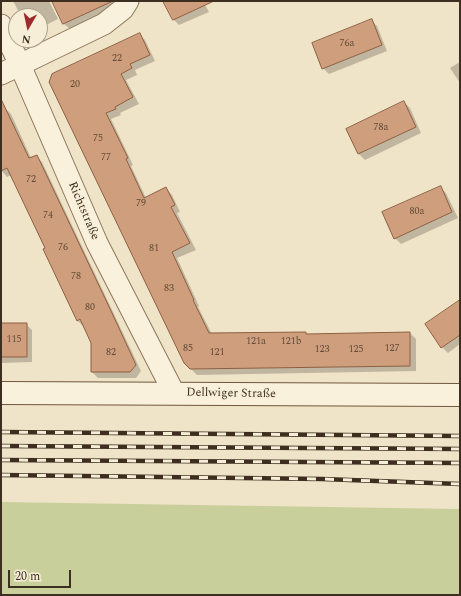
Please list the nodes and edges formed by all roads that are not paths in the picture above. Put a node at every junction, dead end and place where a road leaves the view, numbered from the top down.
1 (128, 1) edge
2 (1, 25) edge
3 (20, 65) junction
4 (1, 74) edge
5 (1, 393) edge
6 (174, 393) junction
7 (460, 395) edge

1 - 3 street
2 - 3 street, Richtstraße
3 - 4 street
3 - 6 street, Richtstraße
5 - 6 main road, Dellwiger Straße
6 - 7 main road, Dellwiger Straße

